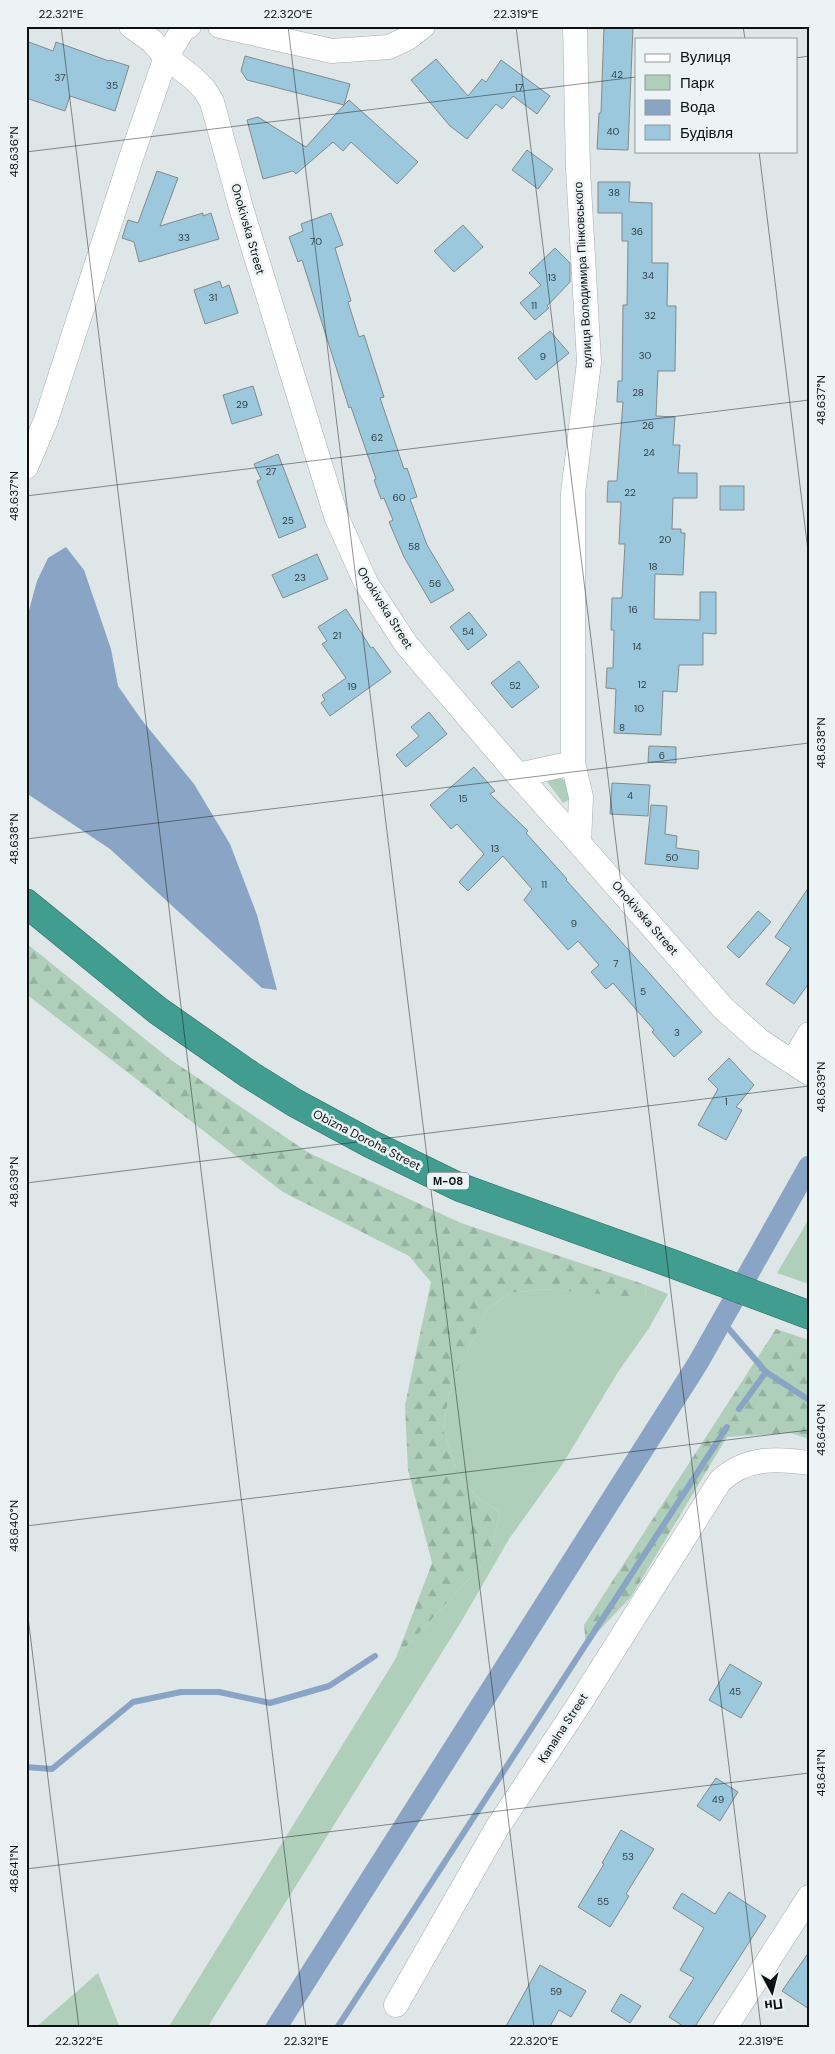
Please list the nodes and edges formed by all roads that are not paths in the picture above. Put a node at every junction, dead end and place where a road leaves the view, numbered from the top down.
1 (131, 26) edge
2 (189, 26) edge
3 (220, 26) edge
4 (422, 26) edge
5 (575, 26) edge
6 (166, 57) junction
7 (26, 466) edge
8 (573, 764) junction
9 (518, 775) junction
10 (579, 843) junction
11 (26, 903) edge
12 (809, 1034) edge
13 (801, 1067) edge
14 (804, 1313) edge
15 (809, 1463) edge
16 (809, 1897) edge
17 (396, 2005) dead end
18 (724, 2028) edge

1 - 6 street, Onokivska Street
2 - 6 street
3 - 4 street
5 - 8 street, вулиця Володимира Пінковського
6 - 7 street
6 - 9 street, Onokivska Street
8 - 9 street
8 - 10 street, вулиця Володимира Пінковського
9 - 10 street, Onokivska Street
10 - 13 street, Onokivska Street
11 - 14 highway, Obizna Doroha Street / М-08
12 - 13 street
15 - 17 street, Kanalna Street
16 - 18 street

